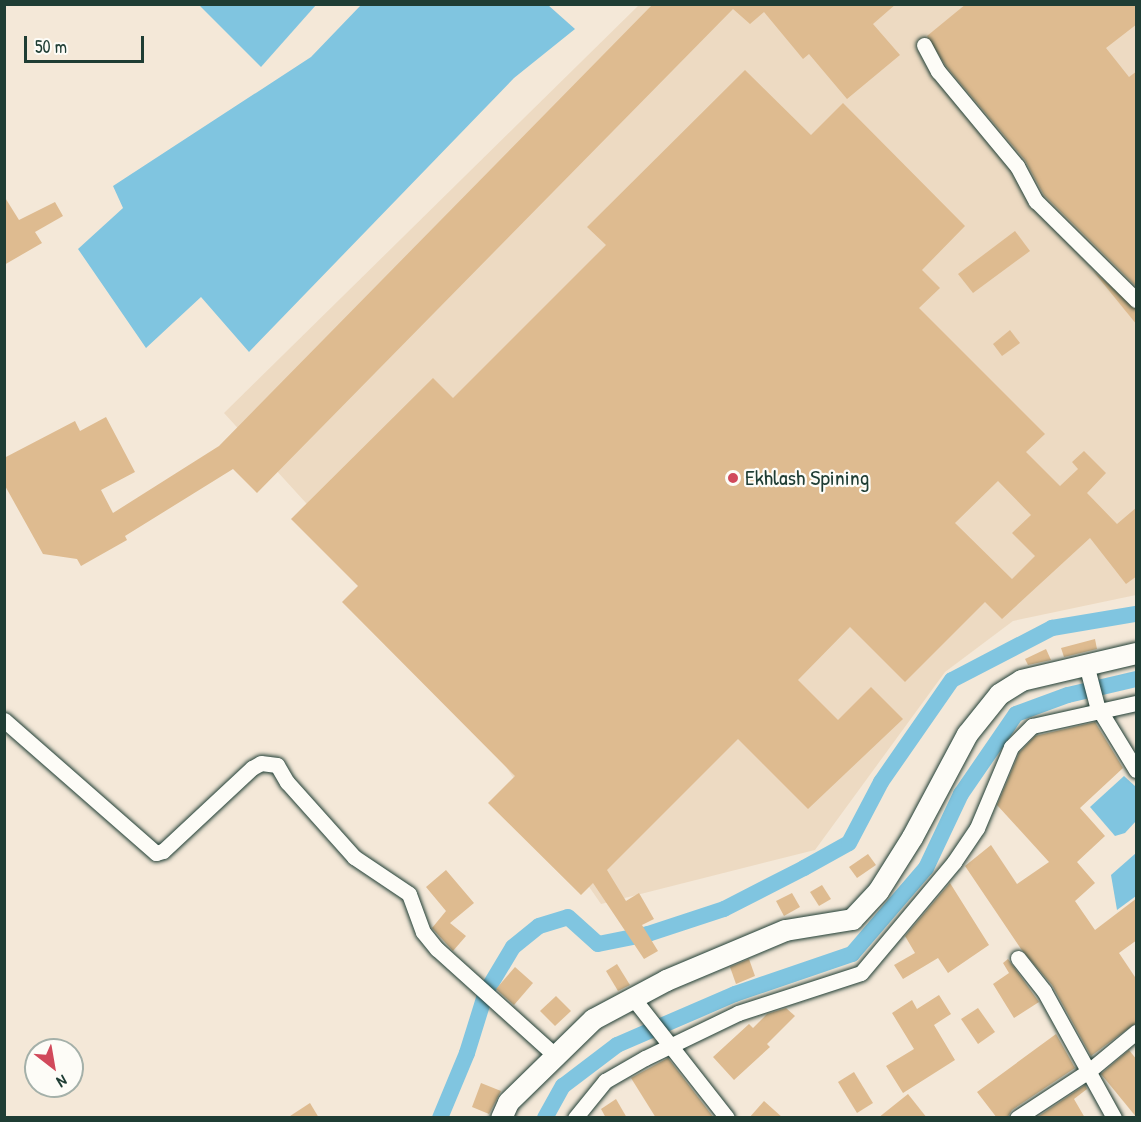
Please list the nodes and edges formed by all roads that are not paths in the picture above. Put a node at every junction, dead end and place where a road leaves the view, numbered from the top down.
1 (924, 45) dead end
2 (1137, 300) edge
3 (1137, 653) edge
4 (1086, 664) junction
5 (1137, 704) edge
6 (1098, 709) junction
7 (4, 720) edge
8 (1137, 770) edge
9 (1018, 958) dead end
10 (633, 998) junction
11 (1137, 1032) edge
12 (670, 1046) junction
13 (556, 1056) junction
14 (1090, 1070) junction
15 (501, 1118) edge
16 (575, 1118) edge
17 (727, 1118) edge
18 (1017, 1118) edge
19 (1114, 1118) edge

1 - 2 street
3 - 4 street
4 - 6 street
4 - 10 street
5 - 6 street
6 - 8 street
6 - 12 street
7 - 13 street
9 - 14 street
10 - 12 street
10 - 13 street
11 - 14 street
12 - 16 street
12 - 17 street
13 - 15 street
14 - 18 street
14 - 19 street

